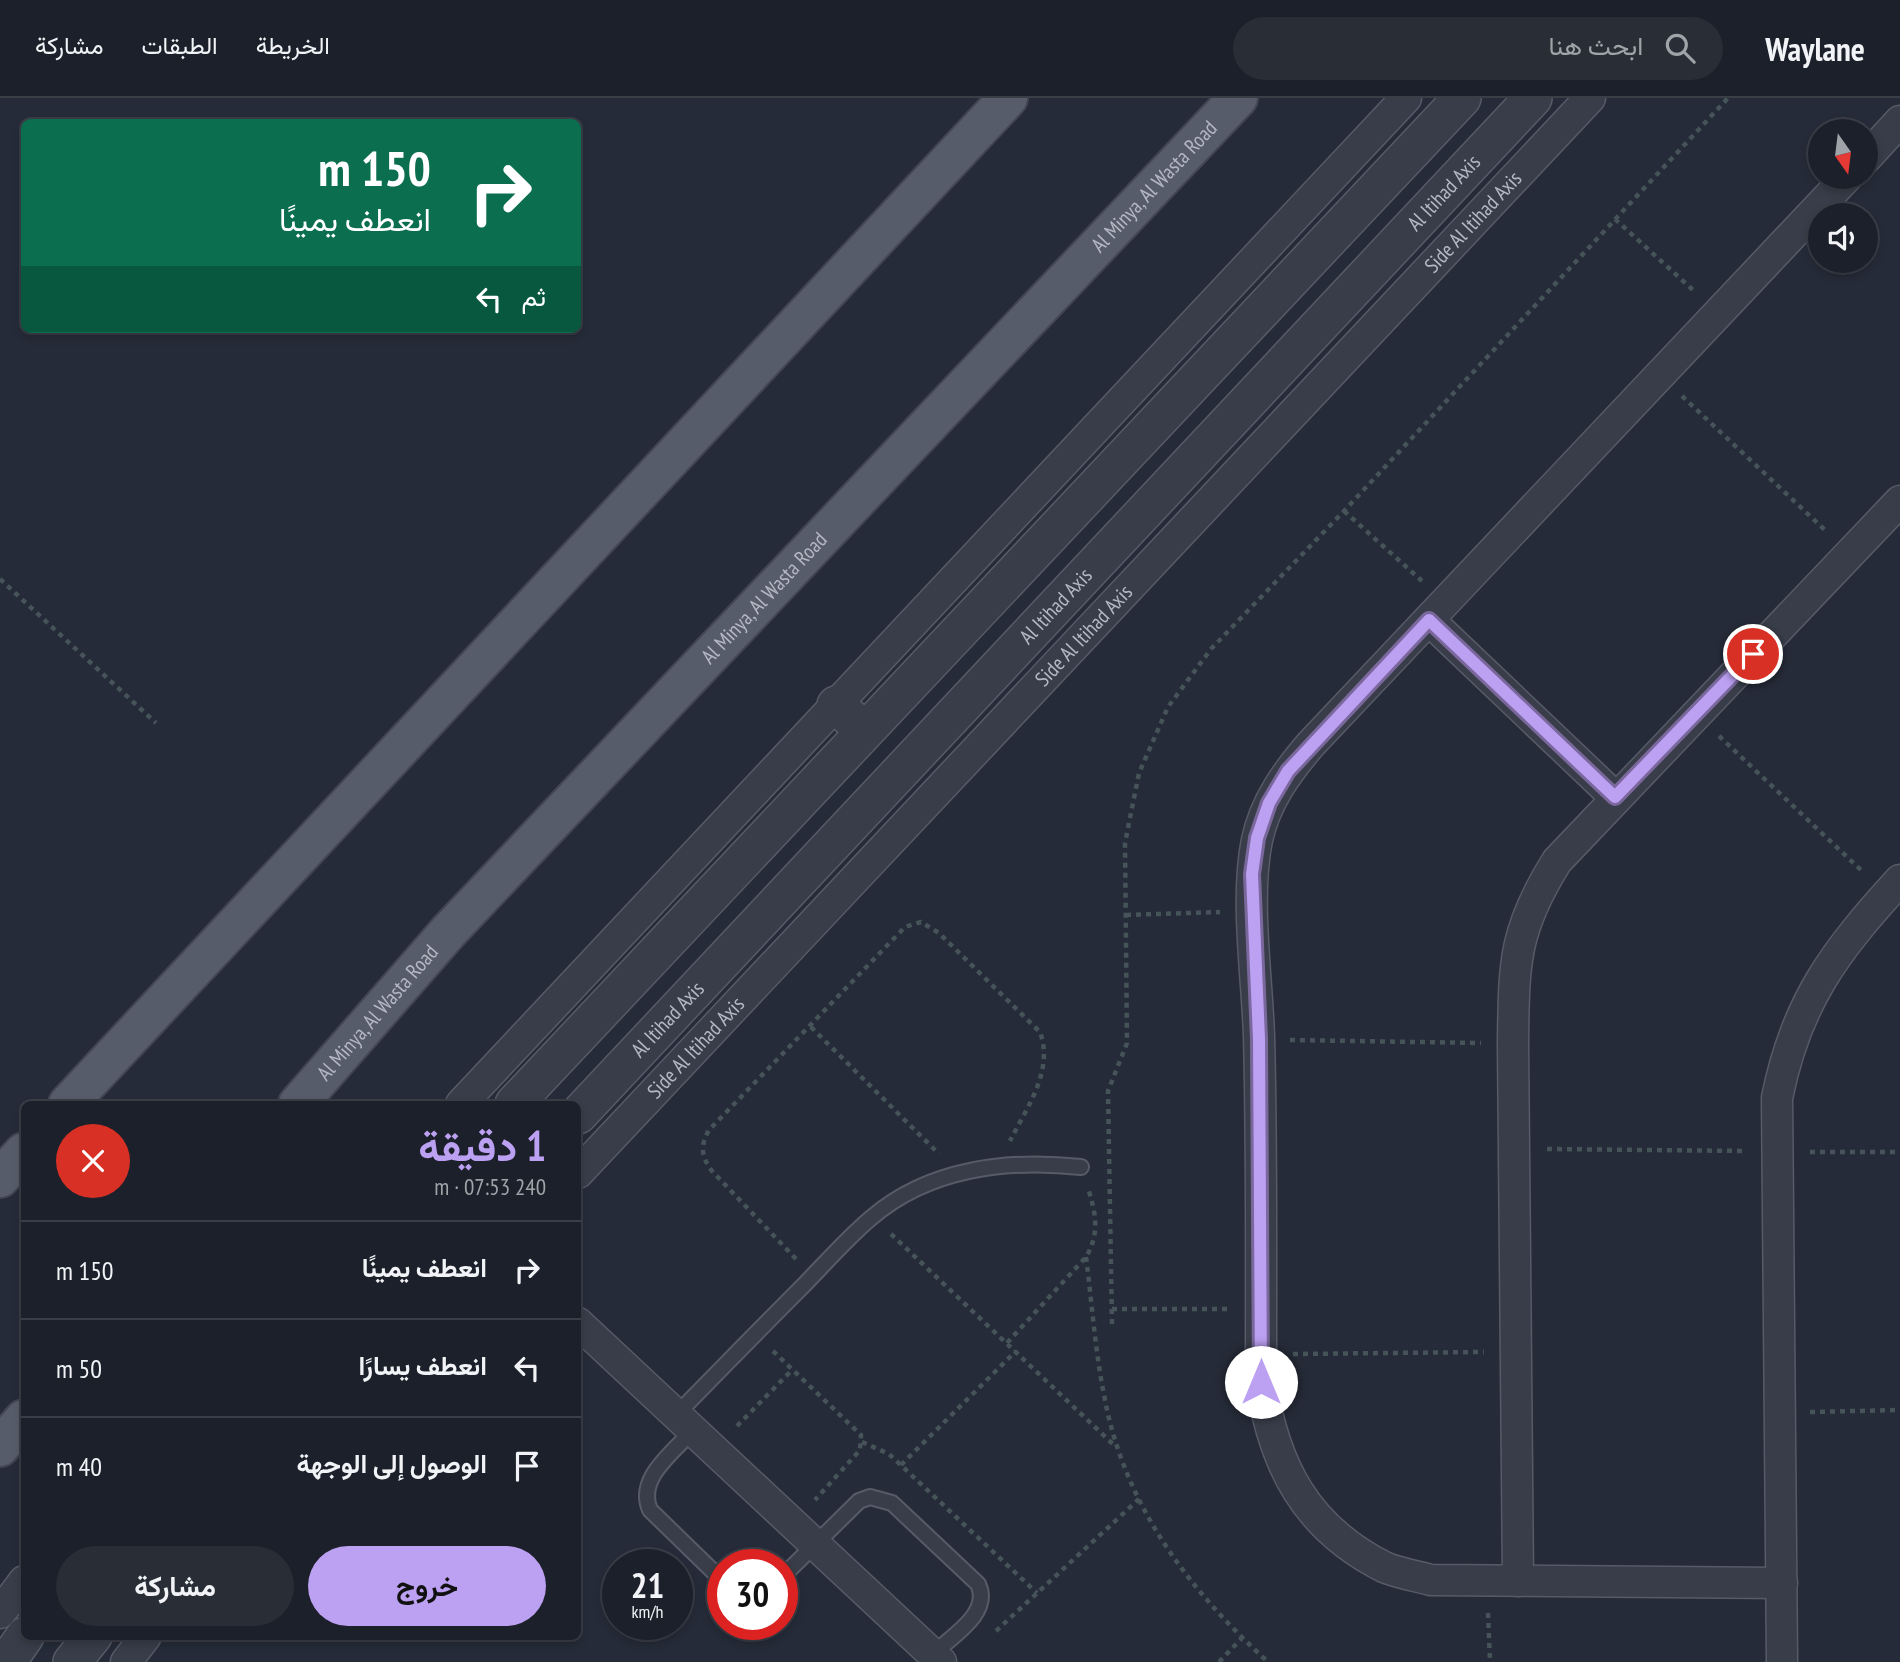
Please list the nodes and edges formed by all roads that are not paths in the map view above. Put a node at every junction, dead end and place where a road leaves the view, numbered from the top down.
1 (1008, 98) edge
2 (1238, 98) edge
3 (1406, 98) edge
4 (1462, 98) edge
5 (1533, 98) edge
6 (1590, 98) edge
7 (1900, 121) edge
8 (1878, 145) edge
9 (1836, 189) edge
10 (1900, 501) edge
11 (1437, 611) junction
12 (836, 705) junction
13 (865, 732) junction
14 (1615, 797) junction
15 (1893, 887) edge
16 (71, 1101) edge
17 (301, 1101) edge
18 (464, 1101) edge
19 (517, 1101) edge
20 (581, 1112) edge
21 (21, 1155) edge
22 (1081, 1167) road end
23 (581, 1170) edge
24 (0, 1178) edge
25 (581, 1326) edge
26 (21, 1422) edge
27 (694, 1432) junction
28 (0, 1447) edge
29 (816, 1545) junction
30 (798, 1562) edge
31 (707, 1565) edge
32 (1518, 1581) junction
33 (1782, 1583) junction
34 (21, 1585) edge
35 (0, 1613) edge
36 (22, 1640) edge
37 (90, 1640) edge
38 (143, 1640) edge
39 (937, 1658) edge
40 (7, 1662) edge
41 (72, 1662) edge
42 (126, 1662) edge
43 (1782, 1662) edge

1 - 16 main road
2 - 17 main road, Al Minya, Al Wasta Road
3 - 12 street
4 - 13 street
5 - 20 street, Al Itihad Axis
6 - 23 street, Side Al Itihad Axis
7 - 8 street
9 - 11 street
10 - 14 street
11 - 14 street
11 - 32 street
12 - 13 street
12 - 18 street
13 - 19 street
14 - 32 street
15 - 33 street
21 - 24 main road
22 - 27 lane
25 - 27 street
26 - 28 main road
27 - 29 street
27 - 31 lane
29 - 30 lane
29 - 39 street
29 - 39 lane
32 - 33 street
33 - 43 street
34 - 35 street
36 - 40 street
37 - 41 street
38 - 42 street

